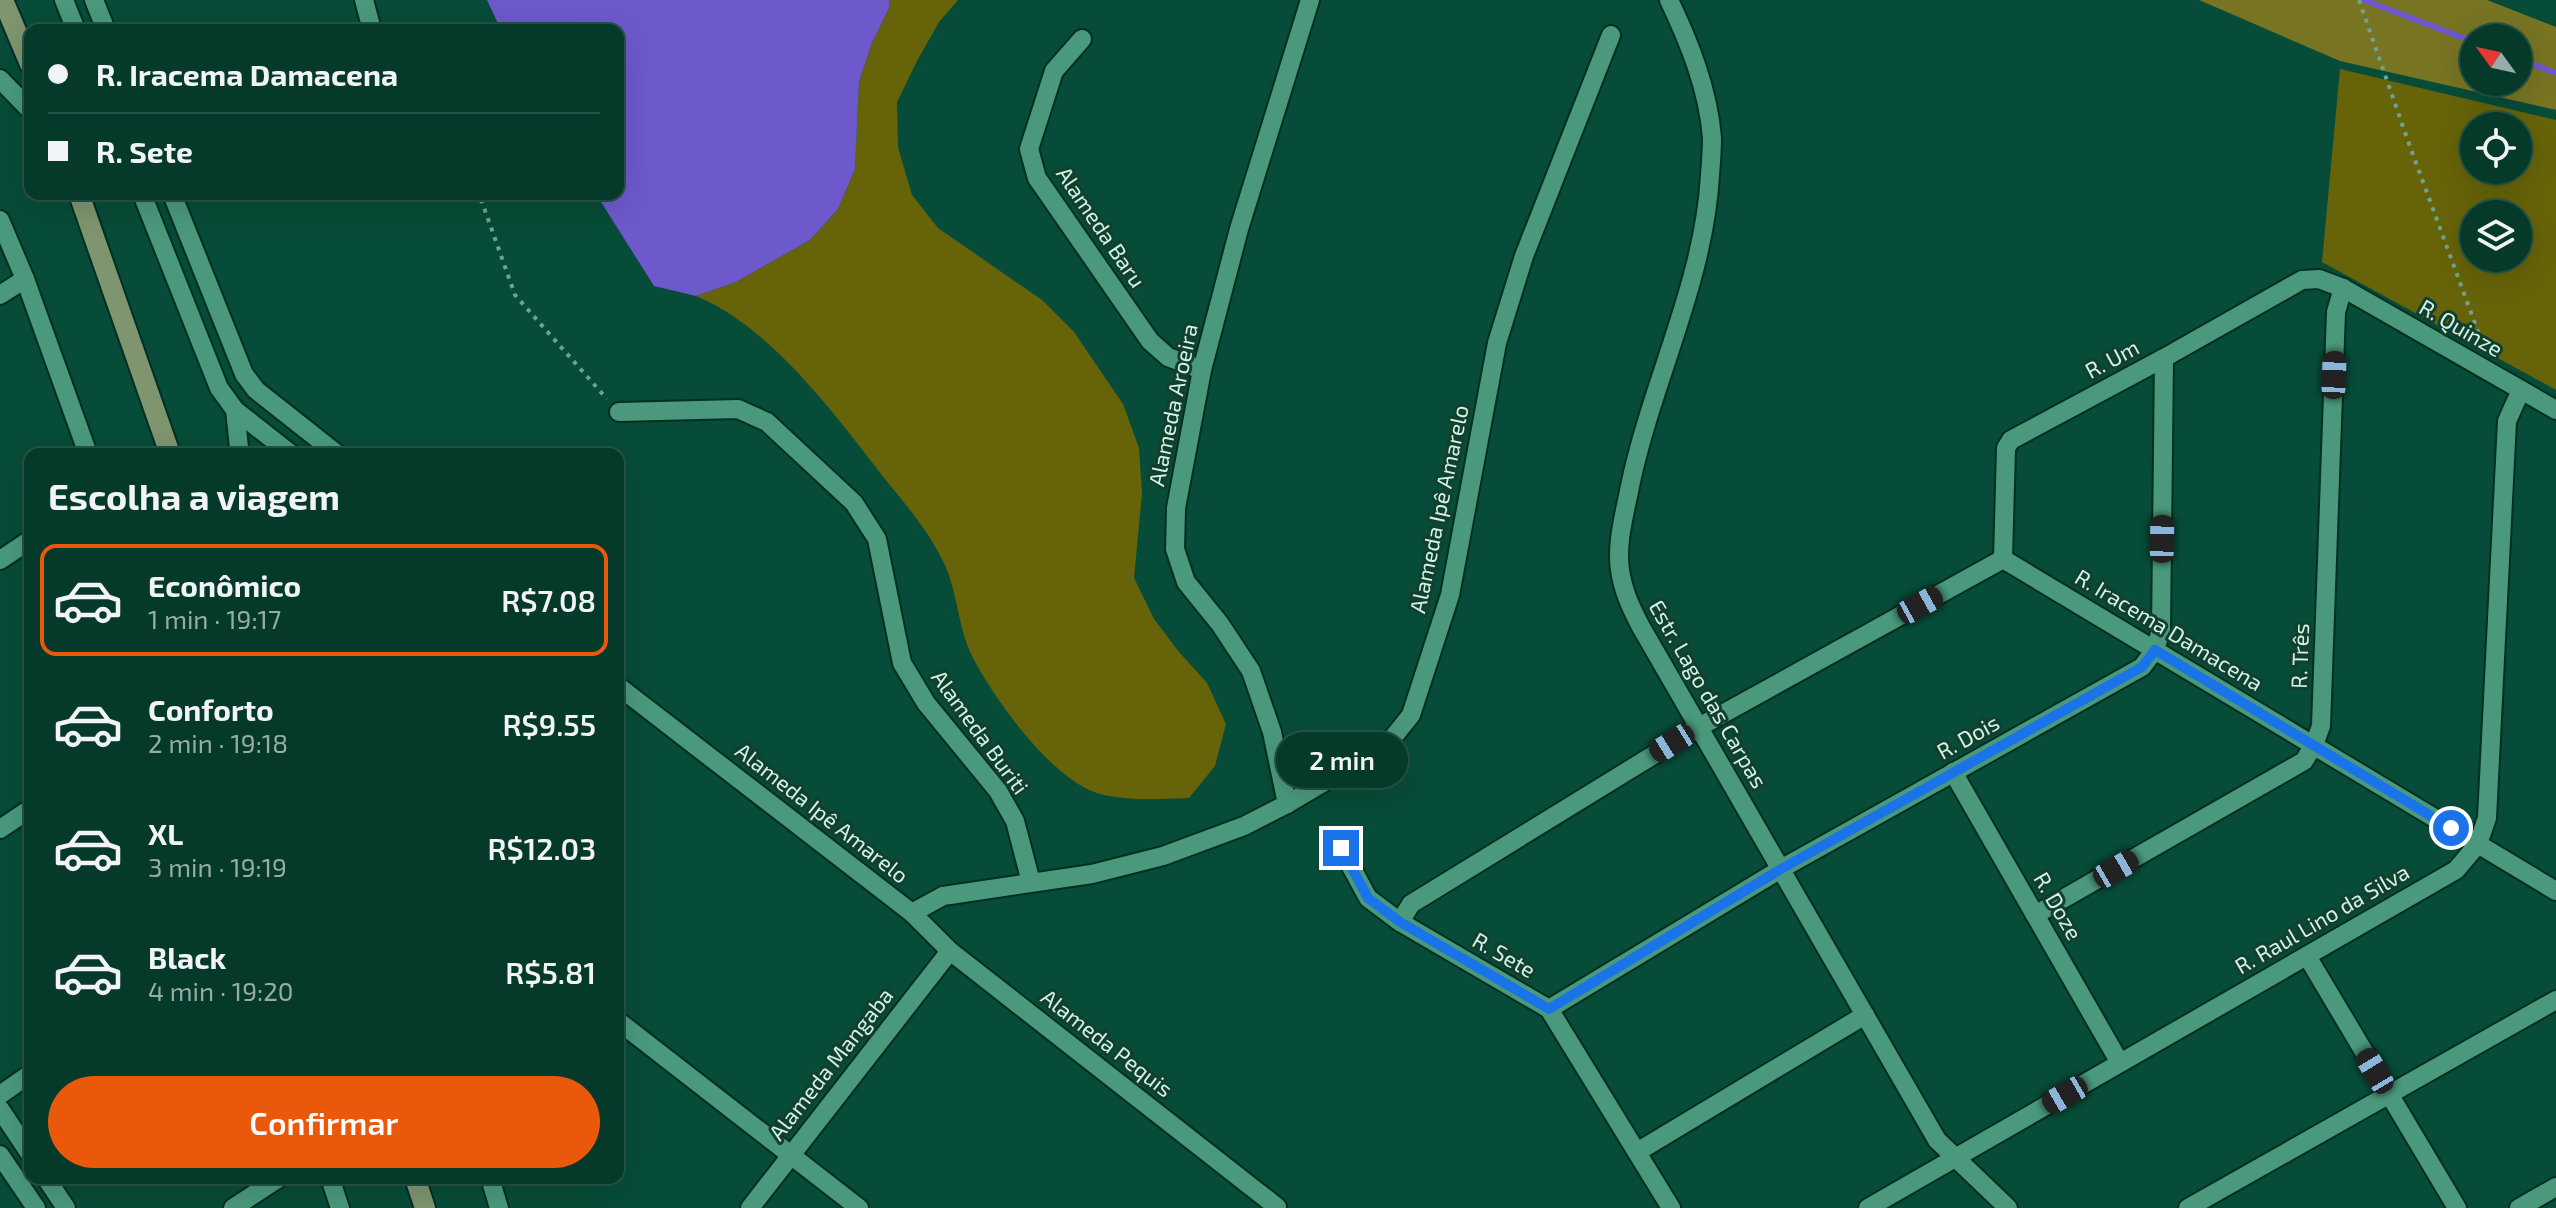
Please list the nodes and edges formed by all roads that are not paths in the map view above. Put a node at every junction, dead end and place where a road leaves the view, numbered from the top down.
1 (3, 0) edge
2 (64, 0) edge
3 (94, 0) edge
4 (364, 0) edge
5 (1310, 0) edge
6 (1669, 0) edge
7 (74, 24) edge
8 (104, 24) edge
9 (370, 24) edge
10 (1611, 35) dead end
11 (1082, 39) dead end
12 (24, 50) edge
13 (0, 79) edge
14 (24, 104) edge
15 (81, 200) edge
16 (144, 200) edge
17 (174, 200) edge
18 (0, 220) edge
19 (25, 279) junction
20 (2343, 288) junction
21 (0, 295) edge
22 (2164, 358) junction
23 (1202, 370) junction
24 (2521, 390) junction
25 (235, 410) junction
26 (2556, 410) edge
27 (619, 412) road end
28 (86, 448) edge
29 (168, 448) edge
30 (239, 448) edge
31 (283, 448) edge
32 (329, 448) edge
33 (24, 544) edge
34 (2003, 559) junction
35 (0, 560) edge
36 (2155, 650) junction
37 (624, 691) edge
38 (1699, 727) junction
39 (2314, 745) junction
40 (1953, 772) junction
41 (1287, 804) junction
42 (24, 813) edge
43 (0, 829) edge
44 (2478, 844) junction
45 (1341, 848) dead end
46 (1781, 869) junction
47 (1031, 882) junction
48 (2556, 891) edge
49 (912, 913) junction
50 (2035, 915) junction
51 (1400, 922) junction
52 (950, 951) junction
53 (2307, 956) junction
54 (2556, 1000) edge
55 (1549, 1009) junction
56 (1865, 1015) junction
57 (624, 1026) edge
58 (2120, 1063) junction
59 (24, 1078) edge
60 (2389, 1094) junction
61 (0, 1095) edge
62 (0, 1109) edge
63 (24, 1145) edge
64 (1637, 1152) junction
65 (790, 1154) junction
66 (0, 1155) edge
67 (1954, 1158) junction
68 (50, 1184) edge
69 (270, 1184) edge
70 (332, 1184) edge
71 (417, 1184) edge
72 (492, 1184) edge
73 (2556, 1187) edge
74 (1277, 1207) edge
75 (36, 1208) edge
76 (66, 1208) edge
77 (233, 1208) edge
78 (340, 1208) edge
79 (425, 1208) edge
80 (499, 1208) edge
81 (750, 1208) edge
82 (859, 1208) edge
83 (1671, 1208) edge
84 (1868, 1208) edge
85 (2008, 1208) edge
86 (2188, 1208) edge
87 (2457, 1208) edge
88 (2519, 1208) edge

1 - 12 main road
2 - 7 street
3 - 8 street
4 - 9 street
5 - 23 street, Alameda Aroeira
6 - 38 street, Estr. Lago das Carpas
10 - 41 street, Alameda Ipê Amarelo
11 - 23 street, Alameda Baru
13 - 14 street
15 - 29 main road
16 - 25 street
17 - 32 street
18 - 19 street
19 - 21 street
19 - 28 street
20 - 22 street, R. Um
20 - 24 street, R. Quinze
20 - 39 street, R. Três
22 - 34 street, R. Um
22 - 36 street
23 - 41 street, Alameda Aroeira
24 - 26 street, R. Quinze
24 - 44 street, R. Raul Lino da Silva
25 - 30 street
25 - 31 street
27 - 47 street, Alameda Buriti
33 - 35 street
34 - 36 street, R. Iracema Damacena
34 - 38 street
36 - 39 street, R. Iracema Damacena
36 - 40 street, R. Dois
37 - 49 street, Alameda Ipê Amarelo
38 - 46 street, Estr. Lago das Carpas
38 - 51 street
39 - 44 street, R. Iracema Damacena
39 - 50 street
40 - 46 street, R. Dois
40 - 50 street, R. Doze
41 - 47 street, Alameda Ipê Amarelo
42 - 43 street
44 - 48 street, R. Iracema Damacena
44 - 53 street, R. Raul Lino da Silva
45 - 51 street, R. Sete
46 - 55 street, R. Dois
46 - 56 street, Estr. Lago das Carpas
47 - 49 street, Alameda Ipê Amarelo
49 - 52 street, Alameda Pequis
50 - 58 street, R. Doze
51 - 55 street, R. Sete
52 - 65 street, Alameda Mangaba
52 - 74 street, Alameda Pequis
53 - 58 street, R. Raul Lino da Silva
53 - 60 street
54 - 60 street
55 - 64 street, R. Sete
56 - 64 street
56 - 67 street, Estr. Lago das Carpas
57 - 65 street
58 - 67 street, R. Raul Lino da Silva
59 - 61 street
60 - 86 street
60 - 87 street
62 - 63 street
64 - 83 street, R. Sete
65 - 81 street, Alameda Mangaba
65 - 82 street
66 - 75 street
67 - 84 street, R. Raul Lino da Silva
67 - 85 street, Estr. Lago das Carpas
68 - 76 street
69 - 77 street
70 - 78 street
71 - 79 main road
72 - 80 street
73 - 88 street

